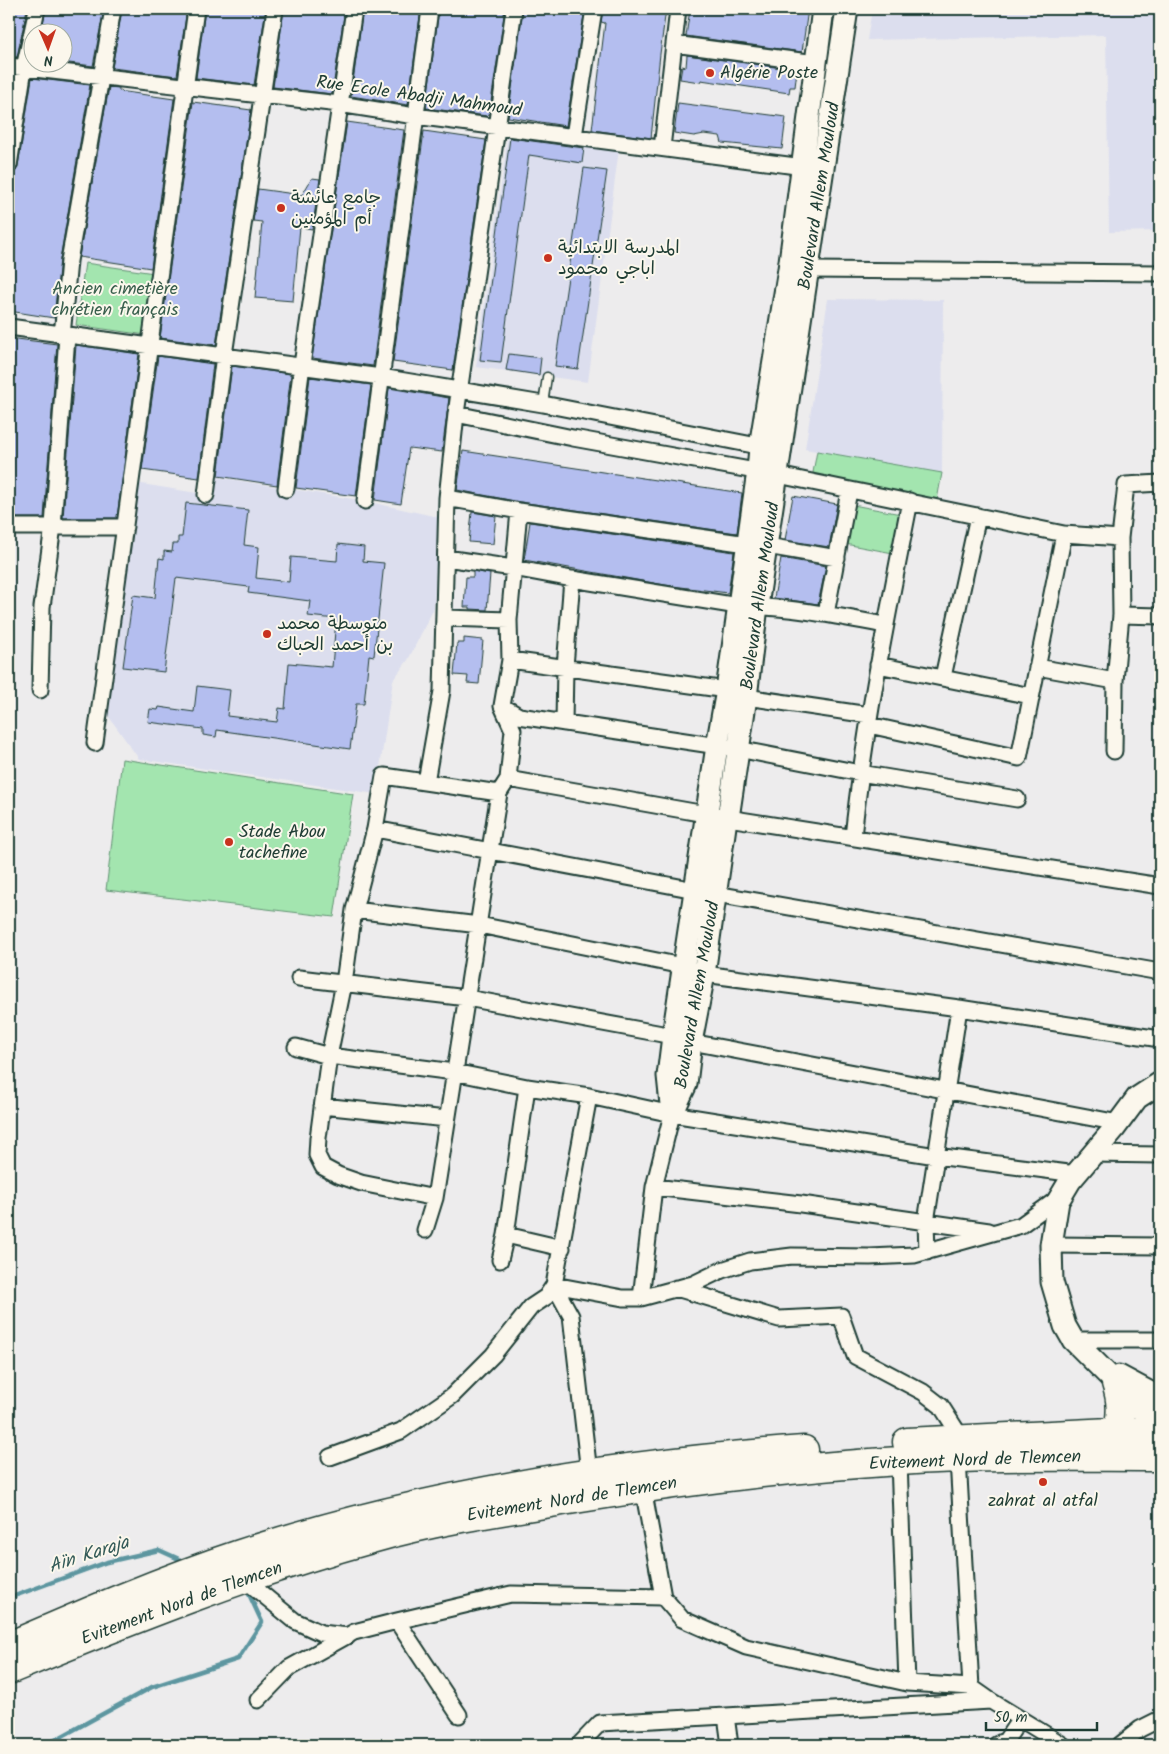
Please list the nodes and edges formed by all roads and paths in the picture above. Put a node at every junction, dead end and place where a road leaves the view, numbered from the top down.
1 (36, 9) edge
2 (114, 9) edge
3 (196, 9) edge
4 (275, 9) edge
5 (354, 9) edge
6 (430, 9) edge
7 (514, 9) edge
8 (594, 9) edge
9 (678, 9) edge
10 (824, 9) edge
11 (848, 9) edge
12 (33, 22) edge
13 (674, 44) junction
14 (816, 63) junction
15 (9, 66) edge
16 (22, 68) edge
17 (23, 72) edge
18 (63, 72) edge
19 (102, 76) junction
20 (185, 86) junction
21 (262, 96) junction
22 (339, 104) junction
23 (415, 116) junction
24 (498, 126) junction
25 (574, 136) junction
26 (662, 148) junction
27 (9, 165) edge
28 (803, 167) junction
29 (824, 169) junction
30 (799, 270) junction
31 (1160, 273) edge
32 (9, 328) edge
33 (64, 336) junction
34 (149, 346) junction
35 (224, 355) junction
36 (302, 366) junction
37 (381, 377) junction
38 (547, 377) dead end
39 (459, 390) junction
40 (543, 404) junction
41 (576, 411) junction
42 (456, 414) junction
43 (572, 438) junction
44 (760, 447) junction
45 (782, 451) junction
46 (768, 473) junction
47 (1160, 483) edge
48 (286, 488) dead end
49 (849, 491) junction
50 (206, 495) dead end
51 (447, 498) junction
52 (365, 501) dead end
53 (910, 501) junction
54 (519, 511) junction
55 (978, 516) junction
56 (52, 526) junction
57 (9, 527) edge
58 (125, 527) junction
59 (1064, 534) junction
60 (1120, 538) junction
61 (757, 545) junction
62 (446, 558) junction
63 (837, 558) junction
64 (513, 568) junction
65 (572, 579) junction
66 (748, 606) junction
67 (826, 614) junction
68 (1122, 615) junction
69 (1160, 616) edge
70 (444, 618) junction
71 (509, 620) junction
72 (885, 625) junction
73 (510, 660) junction
74 (878, 665) junction
75 (1037, 666) junction
76 (566, 667) junction
77 (943, 677) junction
78 (1115, 681) junction
79 (40, 690) dead end
80 (737, 694) junction
81 (1031, 696) junction
82 (502, 706) junction
83 (869, 720) junction
84 (564, 723) junction
85 (95, 744) dead end
86 (717, 746) junction
87 (738, 750) junction
88 (1114, 751) dead end
89 (860, 773) junction
90 (508, 779) junction
91 (426, 782) junction
92 (499, 794) junction
93 (1017, 799) dead end
94 (717, 816) junction
95 (375, 830) junction
96 (853, 837) junction
97 (490, 851) junction
98 (1160, 886) edge
99 (695, 890) junction
100 (716, 894) junction
101 (354, 910) junction
102 (479, 925) junction
103 (682, 966) junction
104 (1160, 972) edge
105 (704, 974) junction
106 (299, 978) dead end
107 (344, 983) junction
108 (467, 998) junction
109 (960, 1008) junction
110 (1160, 1038) edge
111 (682, 1039) junction
112 (296, 1047) dead end
113 (329, 1056) junction
114 (454, 1072) junction
115 (1160, 1083) edge
116 (527, 1087) junction
117 (948, 1091) junction
118 (589, 1096) junction
119 (322, 1106) junction
120 (672, 1114) junction
121 (447, 1120) junction
122 (1119, 1123) junction
123 (1092, 1154) junction
124 (1160, 1155) edge
125 (936, 1156) junction
126 (1076, 1174) junction
127 (654, 1187) junction
128 (1060, 1197) junction
129 (435, 1198) junction
130 (926, 1222) junction
131 (425, 1230) dead end
132 (995, 1232) junction
133 (506, 1235) junction
134 (1051, 1245) junction
135 (1160, 1246) edge
136 (562, 1248) junction
137 (927, 1252) junction
138 (500, 1260) dead end
139 (554, 1285) junction
140 (676, 1288) junction
141 (640, 1298) junction
142 (1073, 1340) junction
143 (1160, 1340) edge
144 (1096, 1363) junction
145 (1116, 1383) junction
146 (1160, 1398) edge
147 (1160, 1424) edge
148 (1117, 1433) junction
149 (1160, 1433) edge
150 (960, 1449) junction
151 (1160, 1457) edge
152 (330, 1458) dead end
153 (899, 1461) junction
154 (589, 1473) junction
155 (643, 1488) junction
156 (244, 1579) junction
157 (663, 1597) junction
158 (397, 1621) junction
159 (348, 1636) junction
160 (9, 1646) edge
161 (9, 1670) edge
162 (907, 1682) junction
163 (971, 1687) junction
164 (258, 1700) dead end
165 (991, 1701) junction
166 (459, 1714) dead end
167 (726, 1716) junction
168 (1020, 1719) junction
169 (1160, 1719) edge
170 (579, 1745) edge
171 (730, 1745) edge
172 (996, 1745) edge
173 (1062, 1745) edge
174 (1120, 1745) edge

1 - 12 street
2 - 19 street
3 - 20 street
4 - 21 street
5 - 22 street
6 - 23 street
7 - 24 street
8 - 25 street
9 - 13 street
10 - 14 main road, Boulevard Allem Mouloud
11 - 29 main road, Boulevard Allem Mouloud
13 - 14 street
13 - 26 street
14 - 28 main road, Boulevard Allem Mouloud
15 - 16 street, Rue Ecole Abadji Mahmoud
17 - 27 street
18 - 19 street, Rue Ecole Abadji Mahmoud
19 - 20 street, Rue Ecole Abadji Mahmoud
19 - 33 street
20 - 21 street, Rue Ecole Abadji Mahmoud
20 - 34 street
21 - 22 street, Rue Ecole Abadji Mahmoud
21 - 35 street
22 - 23 street, Rue Ecole Abadji Mahmoud
22 - 36 street
23 - 24 street, Rue Ecole Abadji Mahmoud
23 - 37 street
24 - 25 street, Rue Ecole Abadji Mahmoud
24 - 39 street
25 - 26 street, Rue Ecole Abadji Mahmoud
26 - 28 street, Rue Ecole Abadji Mahmoud
28 - 29 street, Rue Ecole Abadji Mahmoud
28 - 30 main road, Boulevard Allem Mouloud
29 - 30 main road, Boulevard Allem Mouloud
30 - 31 street
30 - 44 main road, Boulevard Allem Mouloud
30 - 45 main road, Boulevard Allem Mouloud
32 - 33 street
33 - 34 street
33 - 56 street
34 - 35 street
34 - 58 street
35 - 36 street
35 - 50 street
36 - 37 street
36 - 48 street
37 - 39 street
37 - 52 street
38 - 40 lane
39 - 40 street
39 - 42 street
40 - 41 street
41 - 43 street
41 - 44 street
42 - 43 street
42 - 51 street
43 - 46 street
44 - 45 street
44 - 46 main road, Boulevard Allem Mouloud
45 - 46 main road, Boulevard Allem Mouloud
46 - 49 street
46 - 61 main road, Boulevard Allem Mouloud
47 - 60 street
49 - 53 street
49 - 63 street
51 - 54 street
51 - 62 street
53 - 55 street
53 - 72 street
54 - 61 street
54 - 64 street
55 - 59 street
55 - 77 street
56 - 57 street
56 - 58 street
56 - 79 street
58 - 85 street
59 - 60 street
59 - 75 street
60 - 68 street
61 - 63 street
61 - 66 main road, Boulevard Allem Mouloud
62 - 64 street
62 - 70 street
63 - 67 street
64 - 65 street
64 - 71 street
65 - 66 street
65 - 76 street
66 - 67 street
66 - 80 main road, Boulevard Allem Mouloud
67 - 72 street
68 - 69 street
68 - 78 street
70 - 71 street
70 - 91 street
71 - 73 street
72 - 74 street
73 - 76 street
73 - 82 street
74 - 77 street
74 - 83 street
75 - 78 street
75 - 81 street
76 - 80 street
76 - 84 street
77 - 81 street
78 - 88 street
80 - 83 street
80 - 86 main road, Boulevard Allem Mouloud
80 - 87 main road, Boulevard Allem Mouloud
81 - 83 street
82 - 84 street
82 - 90 street
83 - 89 street
84 - 86 street
86 - 87 street
86 - 94 main road, Boulevard Allem Mouloud
87 - 89 street
87 - 94 main road, Boulevard Allem Mouloud
89 - 93 street
89 - 96 street
90 - 92 street
90 - 94 street
91 - 92 street
91 - 95 street
92 - 97 street
94 - 96 street
94 - 99 main road, Boulevard Allem Mouloud
94 - 100 main road, Boulevard Allem Mouloud
95 - 97 street
95 - 101 street
96 - 98 street
97 - 99 street
97 - 102 street
99 - 100 street
99 - 103 main road, Boulevard Allem Mouloud
100 - 104 street
100 - 105 main road, Boulevard Allem Mouloud
101 - 102 street
101 - 107 street
102 - 103 street
102 - 108 street
103 - 105 street
103 - 111 main road, Boulevard Allem Mouloud
105 - 109 street
105 - 111 main road, Boulevard Allem Mouloud
106 - 107 street
107 - 108 street
107 - 113 street
108 - 111 street
108 - 114 street
109 - 110 street
109 - 117 street
111 - 117 street
111 - 120 main road, Boulevard Allem Mouloud
112 - 113 street
113 - 114 street
113 - 119 street
114 - 116 street
114 - 121 street
115 - 122 main road
116 - 118 street
116 - 133 street
117 - 122 street
117 - 125 street
118 - 120 street
118 - 136 street
119 - 121 street
119 - 129 street
120 - 125 street
120 - 127 street
121 - 129 street
122 - 123 main road
123 - 124 street
123 - 126 main road
125 - 126 street
125 - 130 street
126 - 128 main road
127 - 130 street
127 - 141 street
128 - 132 street
128 - 134 main road
129 - 131 street
130 - 132 street
130 - 137 street
132 - 137 street
133 - 136 street
133 - 138 street
134 - 135 street
134 - 142 main road
136 - 139 street
137 - 140 street
139 - 141 street
139 - 152 street
139 - 154 street
140 - 141 street
140 - 150 street
142 - 143 street
142 - 144 main road
144 - 145 main road
144 - 146 main road
145 - 147 main road
145 - 148 highway
148 - 149 highway, Evitement Nord de Tlemcen
148 - 150 highway, Evitement Nord de Tlemcen
150 - 151 highway, Evitement Nord de Tlemcen
150 - 153 highway, Evitement Nord de Tlemcen
150 - 154 highway, Evitement Nord de Tlemcen
150 - 163 street
153 - 155 highway, Evitement Nord de Tlemcen
153 - 162 street
154 - 160 highway, Evitement Nord de Tlemcen
155 - 156 highway, Evitement Nord de Tlemcen
155 - 157 street
156 - 159 street
156 - 161 highway, Evitement Nord de Tlemcen
157 - 158 street
157 - 162 street
158 - 159 street
158 - 166 street
159 - 164 street
162 - 163 street
163 - 165 street
165 - 167 street
165 - 168 street
167 - 170 street
167 - 171 street
168 - 172 street
168 - 173 street
169 - 174 street

